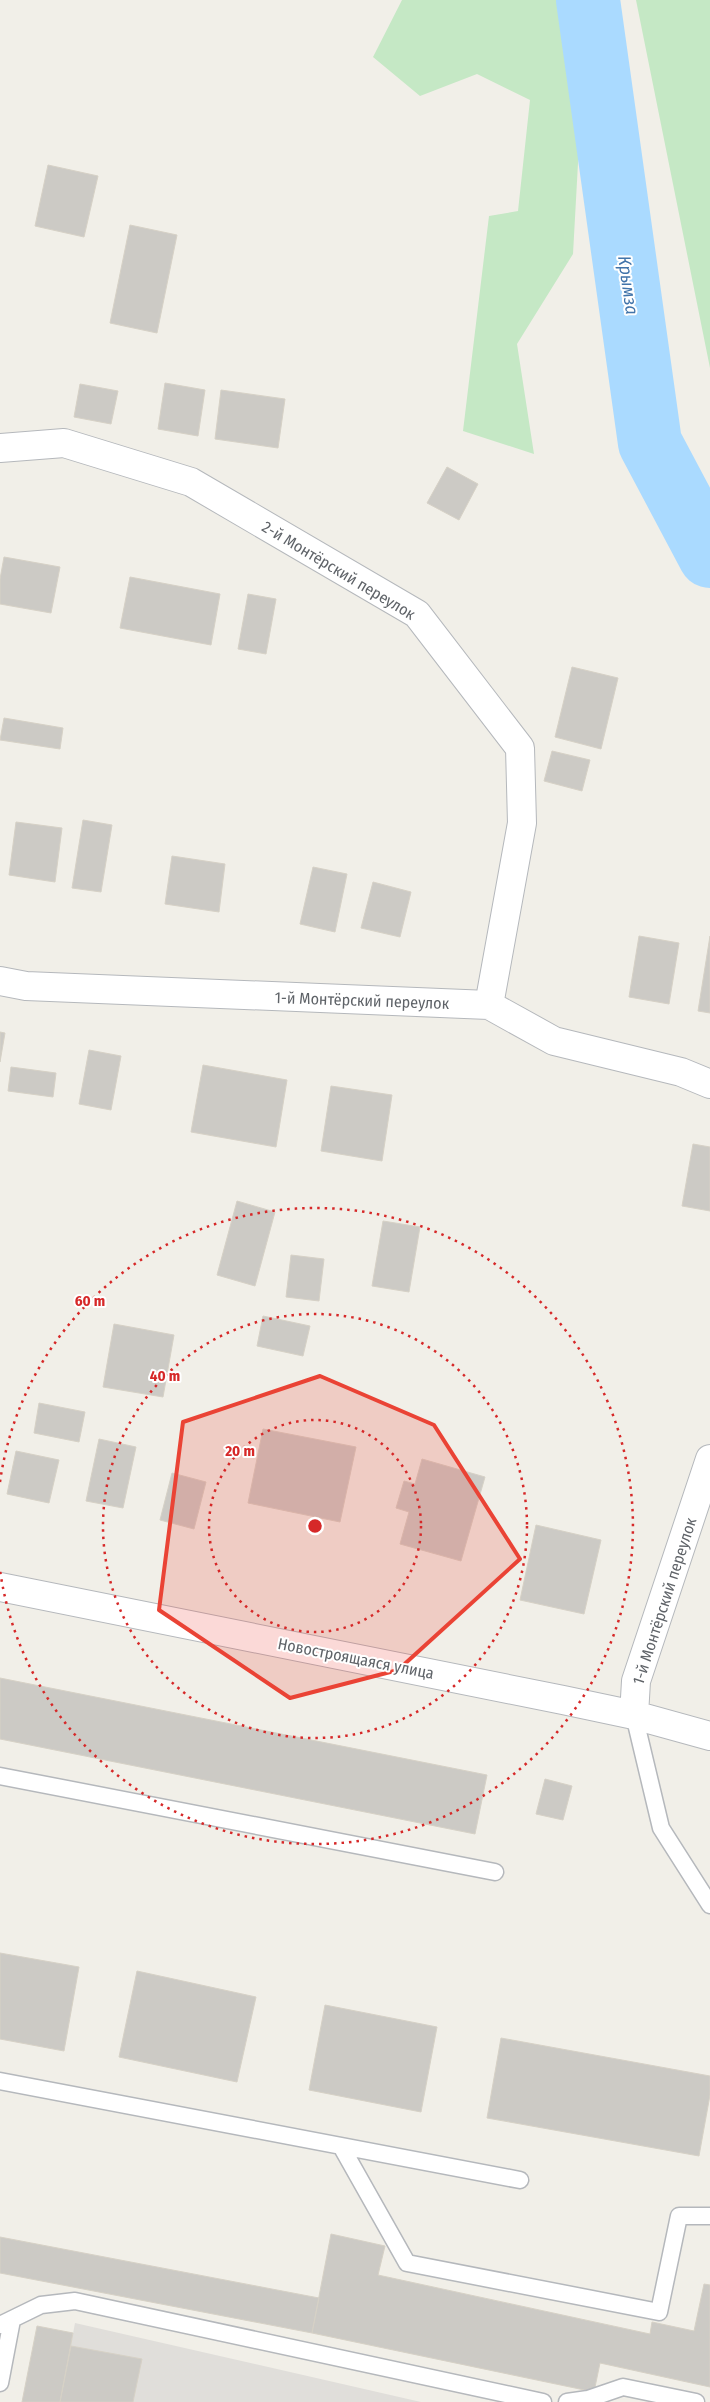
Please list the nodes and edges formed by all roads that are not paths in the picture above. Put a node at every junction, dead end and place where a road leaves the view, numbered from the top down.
1 (0, 448) edge
2 (0, 981) edge
3 (489, 1005) junction
4 (710, 1084) edge
5 (710, 1459) edge
6 (0, 1587) edge
7 (634, 1715) junction
8 (710, 1736) edge
9 (0, 1776) edge
10 (495, 1872) dead end
11 (710, 1905) edge
12 (0, 2081) edge
13 (341, 2146) junction
14 (520, 2180) dead end
15 (710, 2216) edge
16 (6, 2322) edge
17 (0, 2383) edge
18 (543, 2402) edge
19 (567, 2402) edge
20 (696, 2402) edge

1 - 3 street, 2-й Монтёрский переулок
2 - 3 street, 1-й Монтёрский переулок
3 - 4 street, 1-й Монтёрский переулок
5 - 7 street, 1-й Монтёрский переулок
6 - 7 street, Новостроящаяся улица
7 - 8 street, Новостроящаяся улица
7 - 11 lane
9 - 10 lane
12 - 13 lane
13 - 14 lane
13 - 15 lane
16 - 17 lane
16 - 18 lane
19 - 20 lane

